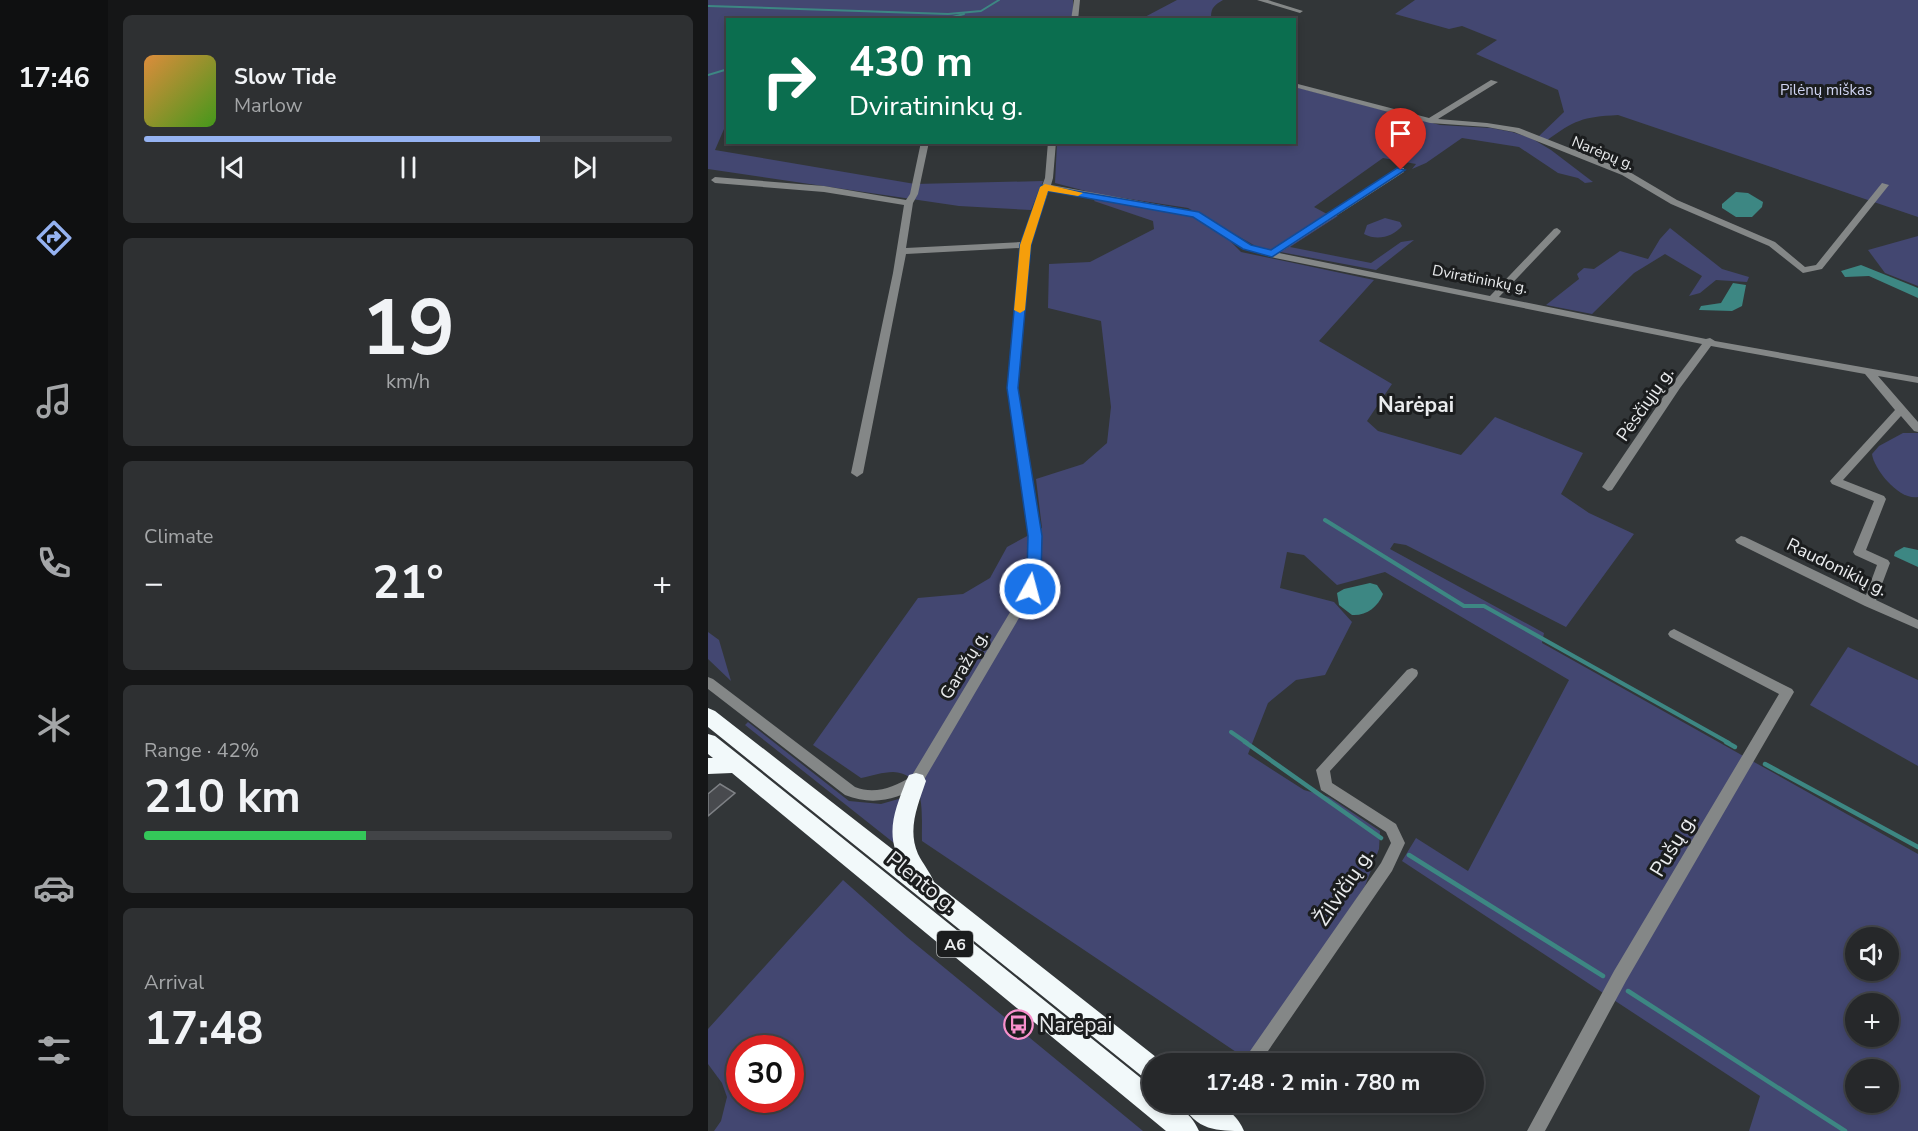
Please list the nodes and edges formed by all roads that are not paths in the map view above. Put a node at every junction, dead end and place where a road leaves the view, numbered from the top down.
1 (1077, 0) edge
2 (1260, 0) edge
3 (1300, 11) dead end
4 (1074, 18) edge
5 (1494, 82) dead end
6 (1296, 86) edge
7 (1430, 121) junction
8 (924, 144) edge
9 (1052, 144) edge
10 (1401, 170) dead end
11 (715, 180) dead end
12 (1885, 185) dead end
13 (1045, 187) junction
14 (909, 203) junction
15 (1557, 231) dead end
16 (1025, 245) junction
17 (901, 251) junction
18 (1272, 254) junction
19 (1494, 297) junction
20 (1710, 341) junction
21 (1870, 374) junction
22 (1918, 380) edge
23 (1901, 410) junction
24 (1918, 429) edge
25 (857, 473) dead end
26 (1608, 487) dead end
27 (1741, 540) dead end
28 (1869, 603) junction
29 (1918, 625) edge
30 (1674, 634) dead end
31 (1412, 673) dead end
32 (708, 682) edge
33 (708, 716) edge
34 (708, 742) edge
35 (737, 765) junction
36 (708, 766) edge
37 (915, 782) junction
38 (930, 894) junction
39 (1258, 1053) edge
40 (1142, 1061) edge
41 (1186, 1131) edge
42 (1536, 1131) edge

1 - 4 street
2 - 3 street
5 - 7 street
6 - 7 street, Narėpų g.
7 - 12 street, Narėpų g.
8 - 14 street
9 - 13 street, Garažų g.
10 - 18 street
11 - 14 street
13 - 16 street, Garažų g.
13 - 18 street, Dviratininkų g.
14 - 17 street
15 - 19 street
16 - 17 street
16 - 37 street, Garažų g.
17 - 25 street
18 - 19 street, Dviratininkų g.
19 - 20 street, Dviratininkų g.
20 - 21 street, Dviratininkų g.
20 - 26 street, Pėsčiųjų g.
21 - 22 street, Dviratininkų g.
21 - 23 street
23 - 24 street
23 - 28 street
27 - 28 street, Raudonikių g.
28 - 29 street, Raudonikių g.
30 - 42 street, Pušų g.
31 - 39 street, Žilvičių g.
32 - 37 street
33 - 38 highway, Plento g. / A6
34 - 35 highway, Plento g. / A6
35 - 36 highway
35 - 41 highway, Plento g. / A6
37 - 38 highway
38 - 40 highway, Plento g. / A6

